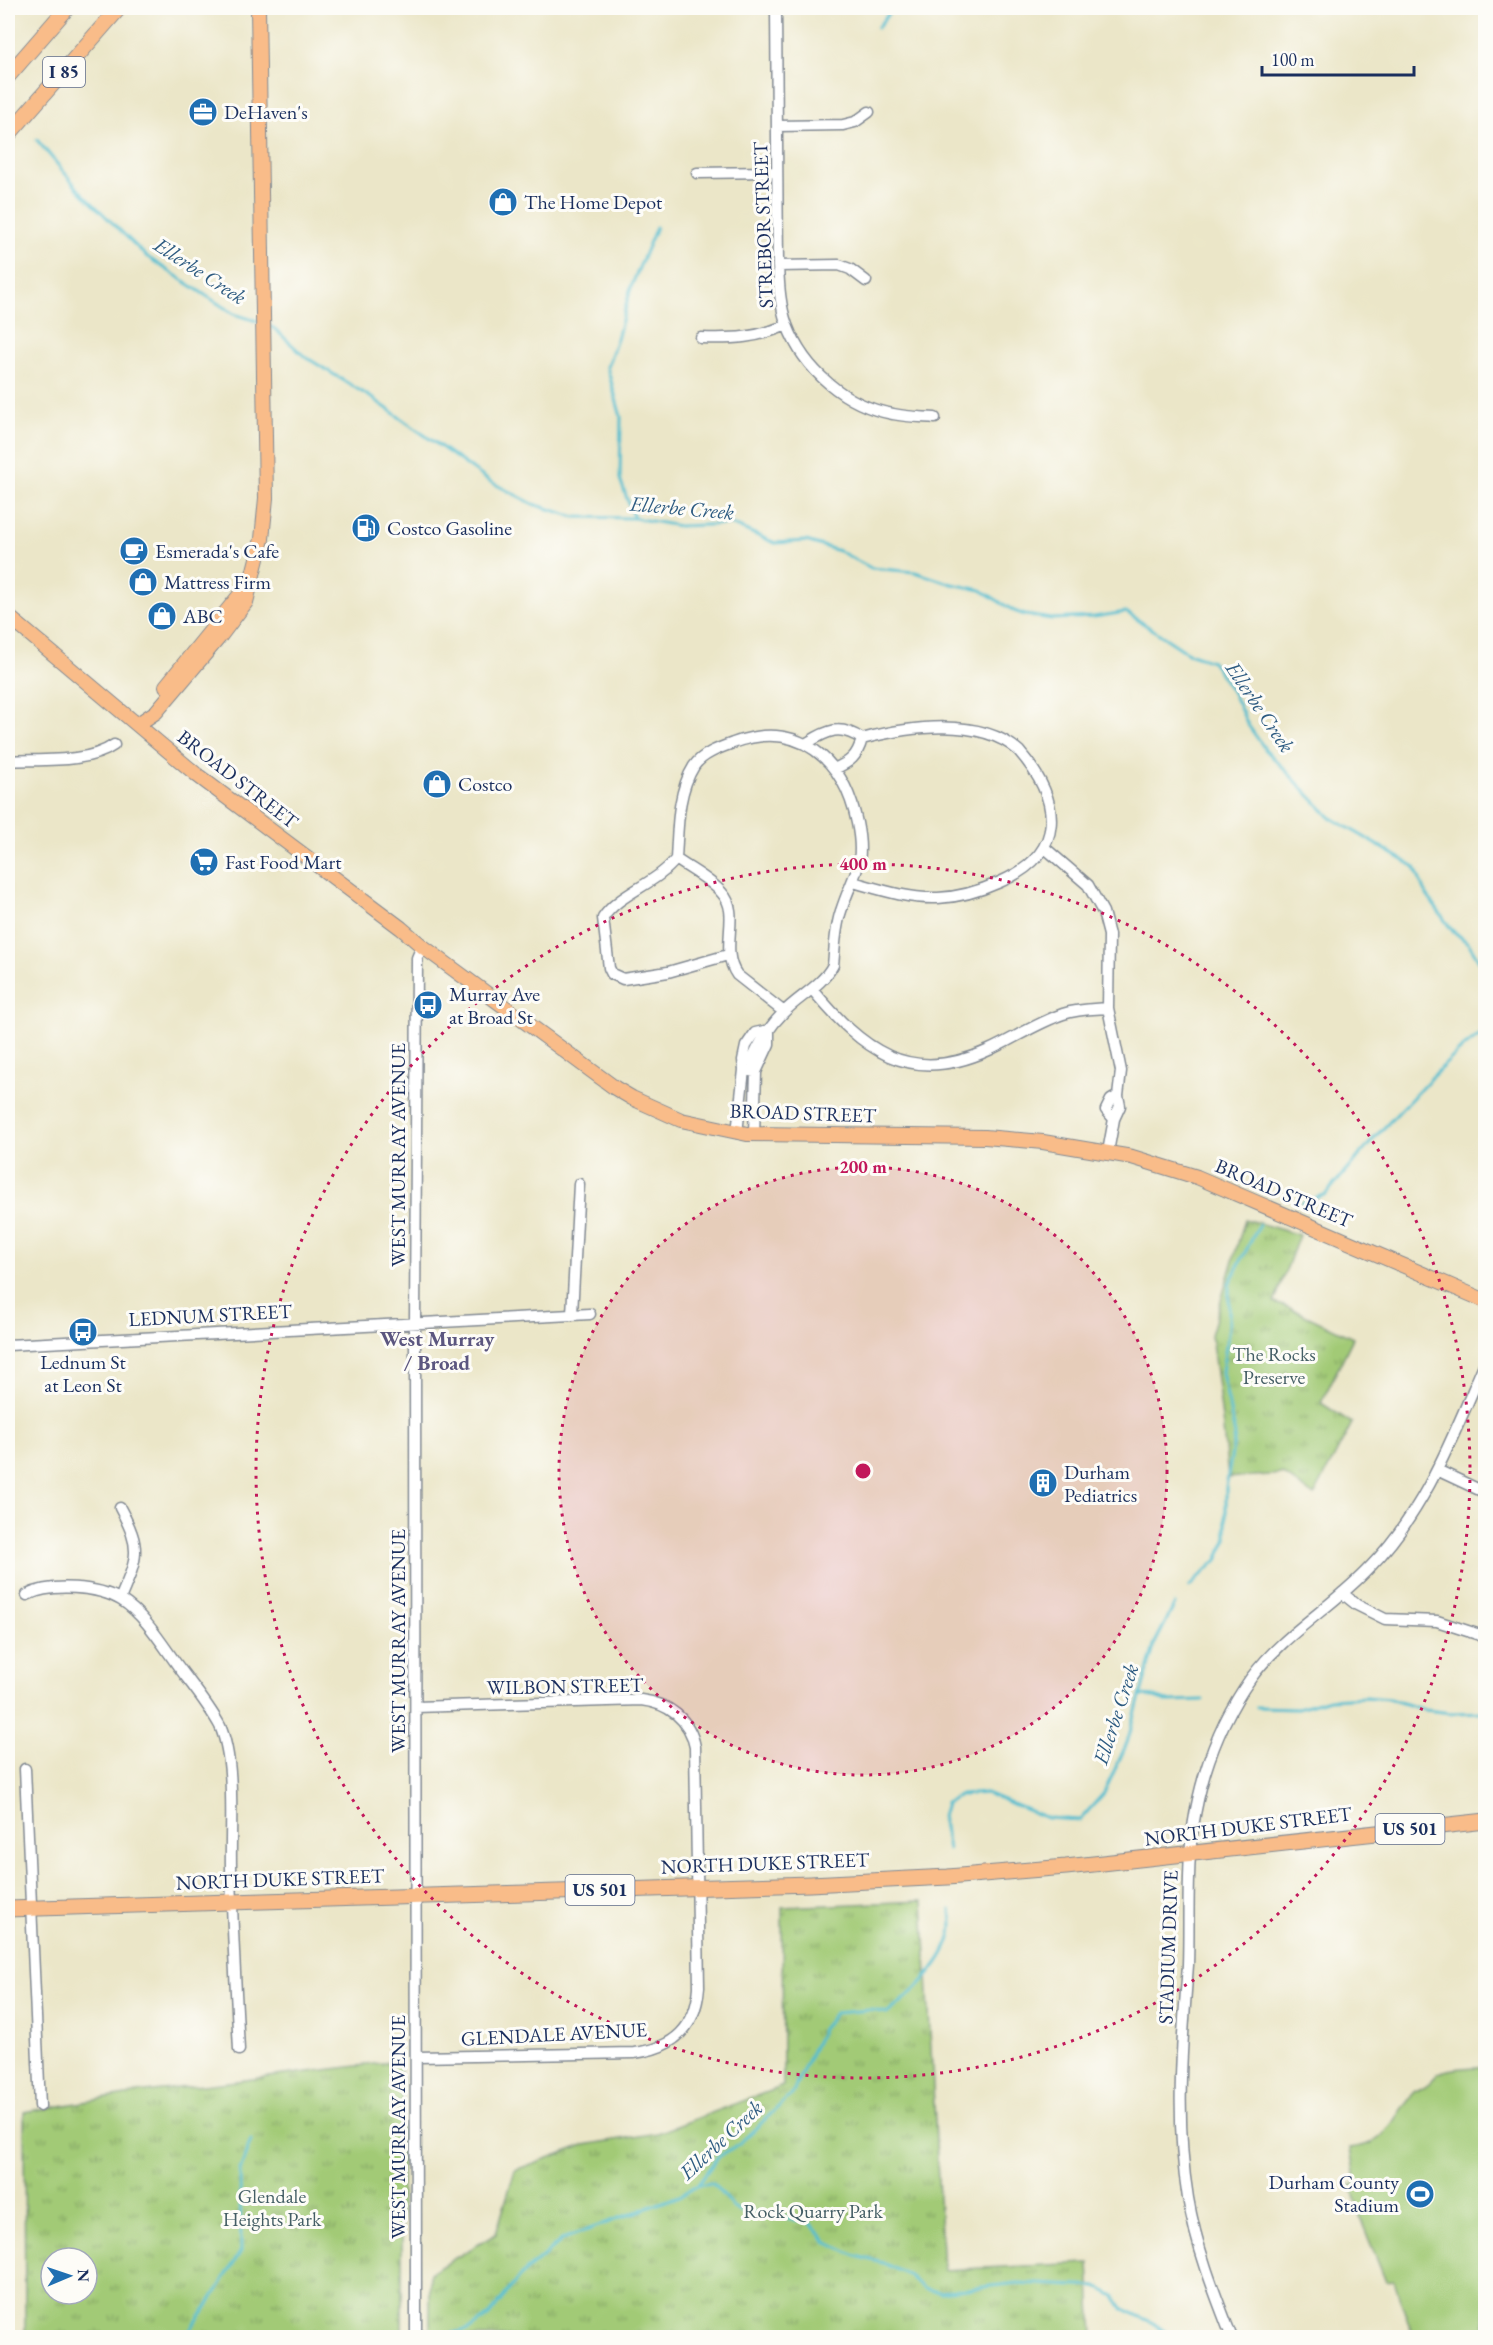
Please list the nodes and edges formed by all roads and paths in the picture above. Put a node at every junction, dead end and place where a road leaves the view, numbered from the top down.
1 (67, 8) edge
2 (119, 8) edge
3 (258, 8) edge
4 (776, 8) edge
5 (8, 76) edge
6 (869, 112) dead end
7 (777, 126) junction
8 (8, 135) edge
9 (777, 172) junction
10 (697, 173) dead end
11 (778, 266) junction
12 (866, 280) dead end
13 (787, 325) junction
14 (701, 338) dead end
15 (935, 418) dead end
16 (8, 616) edge
17 (138, 724) junction
18 (862, 739) junction
19 (807, 743) junction
20 (114, 745) dead end
21 (8, 761) edge
22 (834, 769) junction
23 (1045, 848) junction
24 (676, 859) junction
25 (853, 882) junction
26 (422, 946) junction
27 (728, 955) junction
28 (812, 989) junction
29 (1108, 1008) junction
30 (784, 1012) junction
31 (769, 1030) junction
32 (749, 1053) junction
33 (744, 1070) junction
34 (756, 1072) junction
35 (737, 1133) junction
36 (754, 1134) junction
37 (1108, 1152) junction
38 (579, 1184) dead end
39 (1485, 1300) edge
40 (572, 1314) junction
41 (590, 1314) dead end
42 (416, 1323) junction
43 (8, 1345) edge
44 (1485, 1360) edge
45 (1437, 1470) junction
46 (1485, 1493) edge
47 (120, 1508) dead end
48 (1342, 1593) junction
49 (27, 1594) dead end
50 (120, 1599) junction
51 (1485, 1637) edge
52 (416, 1707) junction
53 (24, 1769) dead end
54 (1485, 1821) edge
55 (1191, 1854) junction
56 (698, 1886) junction
57 (415, 1896) junction
58 (232, 1902) junction
59 (31, 1908) junction
60 (8, 1909) edge
61 (239, 2050) dead end
62 (417, 2057) junction
63 (40, 2106) dead end
64 (417, 2337) edge
65 (1232, 2337) edge

1 - 5 highway, I 85
2 - 8 highway, I 85
3 - 17 main road
4 - 7 street, STREBOR STREET
6 - 7 street
7 - 9 street, STREBOR STREET
9 - 10 street
9 - 11 street, STREBOR STREET
11 - 12 street
11 - 13 street, STREBOR STREET
13 - 14 street
13 - 15 street, STREBOR STREET
16 - 17 main road, BROAD STREET
17 - 26 main road, BROAD STREET
18 - 19 street
18 - 22 street
18 - 23 street
19 - 22 street
19 - 24 street
20 - 21 street
22 - 25 street
23 - 25 street
23 - 29 street
24 - 27 street
24 - 27 street
25 - 28 street
26 - 35 main road, BROAD STREET
26 - 42 street, WEST MURRAY AVENUE
27 - 30 street
28 - 29 street
28 - 30 street
29 - 37 street
30 - 31 street
31 - 32 street
31 - 34 street
32 - 33 street
32 - 34 street
33 - 34 street
33 - 35 street
34 - 36 street
35 - 36 main road, BROAD STREET
36 - 37 main road, BROAD STREET
37 - 39 main road, BROAD STREET
38 - 40 street
40 - 41 street, LEDNUM STREET
40 - 42 street, LEDNUM STREET
42 - 43 street, LEDNUM STREET
42 - 52 street, WEST MURRAY AVENUE
44 - 45 street, STADIUM DRIVE
45 - 46 street
45 - 48 street, STADIUM DRIVE
47 - 50 street
48 - 51 street
48 - 55 street, STADIUM DRIVE
49 - 50 street
50 - 58 street
52 - 56 street, WILBON STREET
52 - 57 street, WEST MURRAY AVENUE
53 - 59 street
54 - 55 highway, NORTH DUKE STREET / US 501
55 - 56 highway, NORTH DUKE STREET / US 501
55 - 65 street, STADIUM DRIVE
56 - 57 highway, NORTH DUKE STREET / US 501
56 - 62 street, GLENDALE AVENUE
57 - 58 highway, NORTH DUKE STREET / US 501
57 - 62 street, WEST MURRAY AVENUE
58 - 59 highway, NORTH DUKE STREET / US 501
58 - 61 street
59 - 60 highway, NORTH DUKE STREET / US 501
59 - 63 street
62 - 64 street, WEST MURRAY AVENUE

